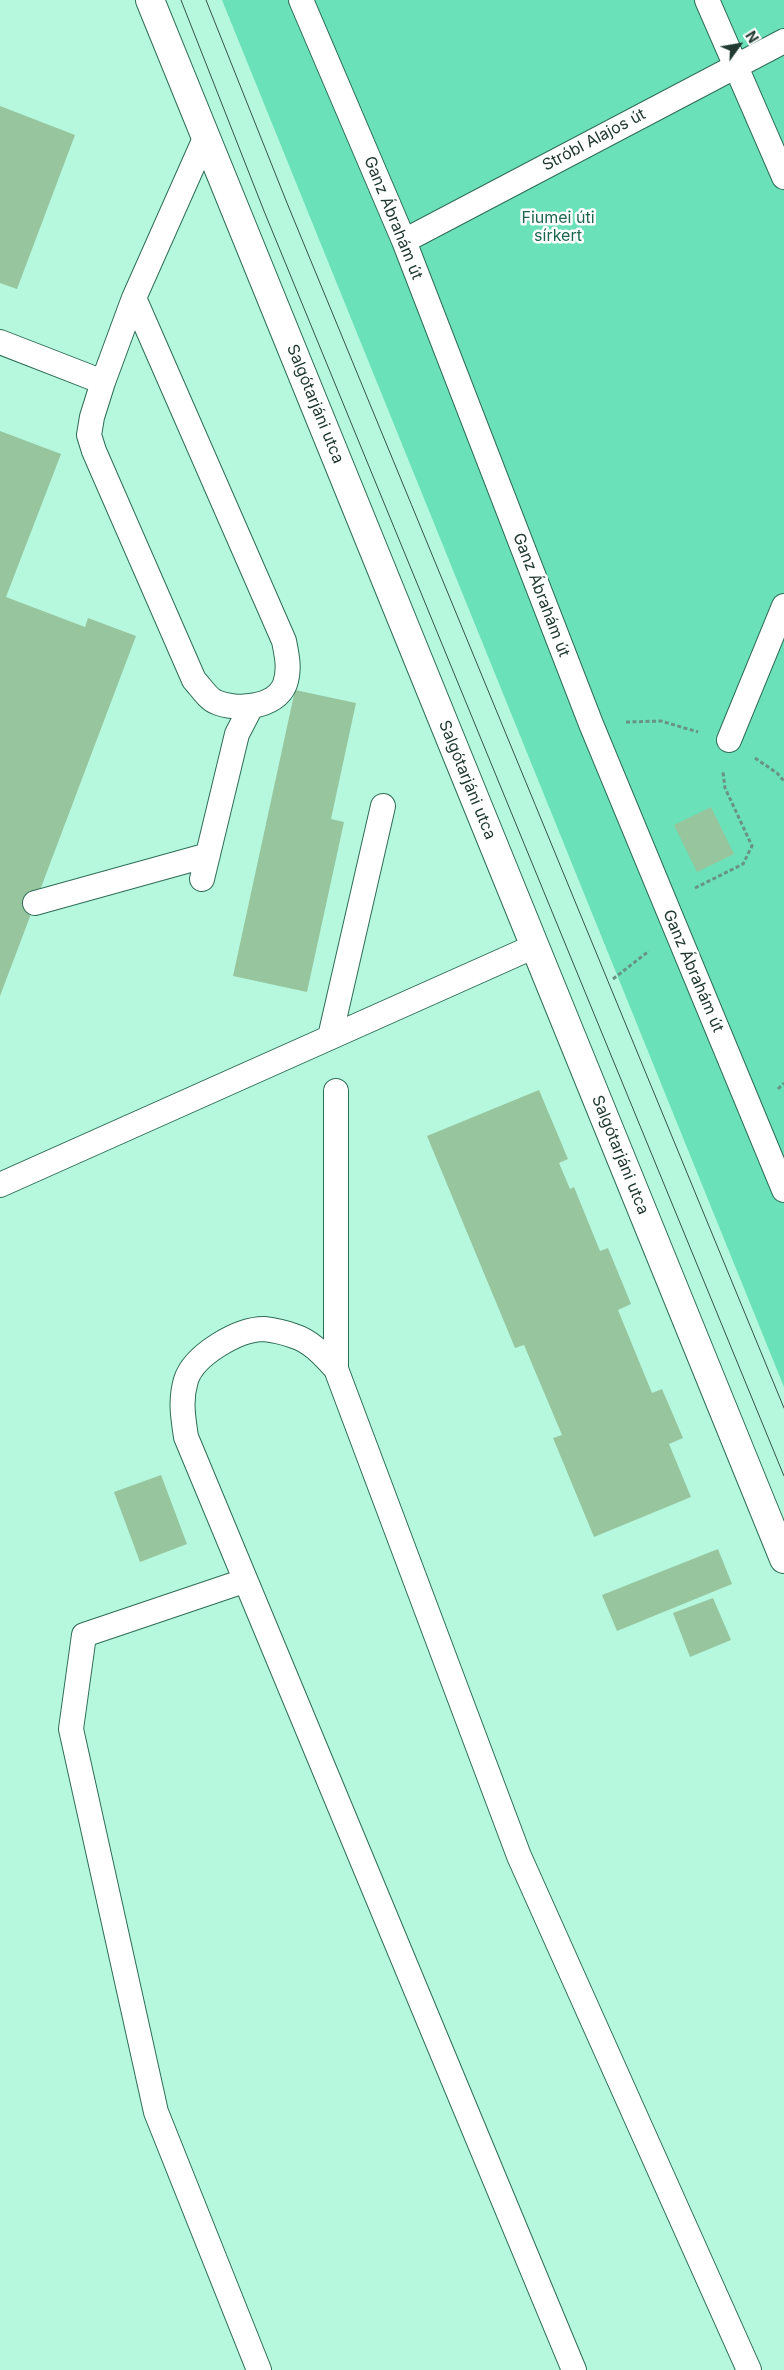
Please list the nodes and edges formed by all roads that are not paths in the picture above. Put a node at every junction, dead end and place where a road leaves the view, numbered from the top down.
1 (150, 0) edge
2 (301, 0) edge
3 (707, 0) edge
4 (784, 41) edge
5 (735, 65) junction
6 (206, 136) junction
7 (784, 177) edge
8 (404, 241) junction
9 (134, 298) junction
10 (0, 342) edge
11 (103, 382) junction
12 (784, 606) edge
13 (251, 707) junction
14 (729, 740) road end
15 (383, 806) dead end
16 (208, 854) junction
17 (202, 879) dead end
18 (35, 903) dead end
19 (535, 946) junction
20 (330, 1037) junction
21 (336, 1091) dead end
22 (0, 1185) edge
23 (784, 1190) edge
24 (336, 1369) junction
25 (784, 1559) edge
26 (244, 1580) junction
27 (259, 2370) edge
28 (574, 2370) edge
29 (749, 2370) edge

1 - 6 street, Salgótarjáni utca
2 - 8 lane, Ganz Ábrahám út
3 - 5 lane
4 - 5 lane, Stróbl Alajos út
5 - 7 lane
5 - 8 lane, Stróbl Alajos út
6 - 9 lane
6 - 19 street, Salgótarjáni utca
8 - 23 lane, Ganz Ábrahám út
9 - 11 lane
9 - 13 lane
10 - 11 lane
11 - 13 lane
12 - 14 lane
13 - 16 lane
15 - 20 lane
16 - 17 lane
16 - 18 lane
19 - 20 lane
19 - 25 street, Salgótarjáni utca
20 - 22 lane
21 - 24 lane
24 - 26 lane
24 - 29 lane
26 - 27 lane
26 - 28 lane

